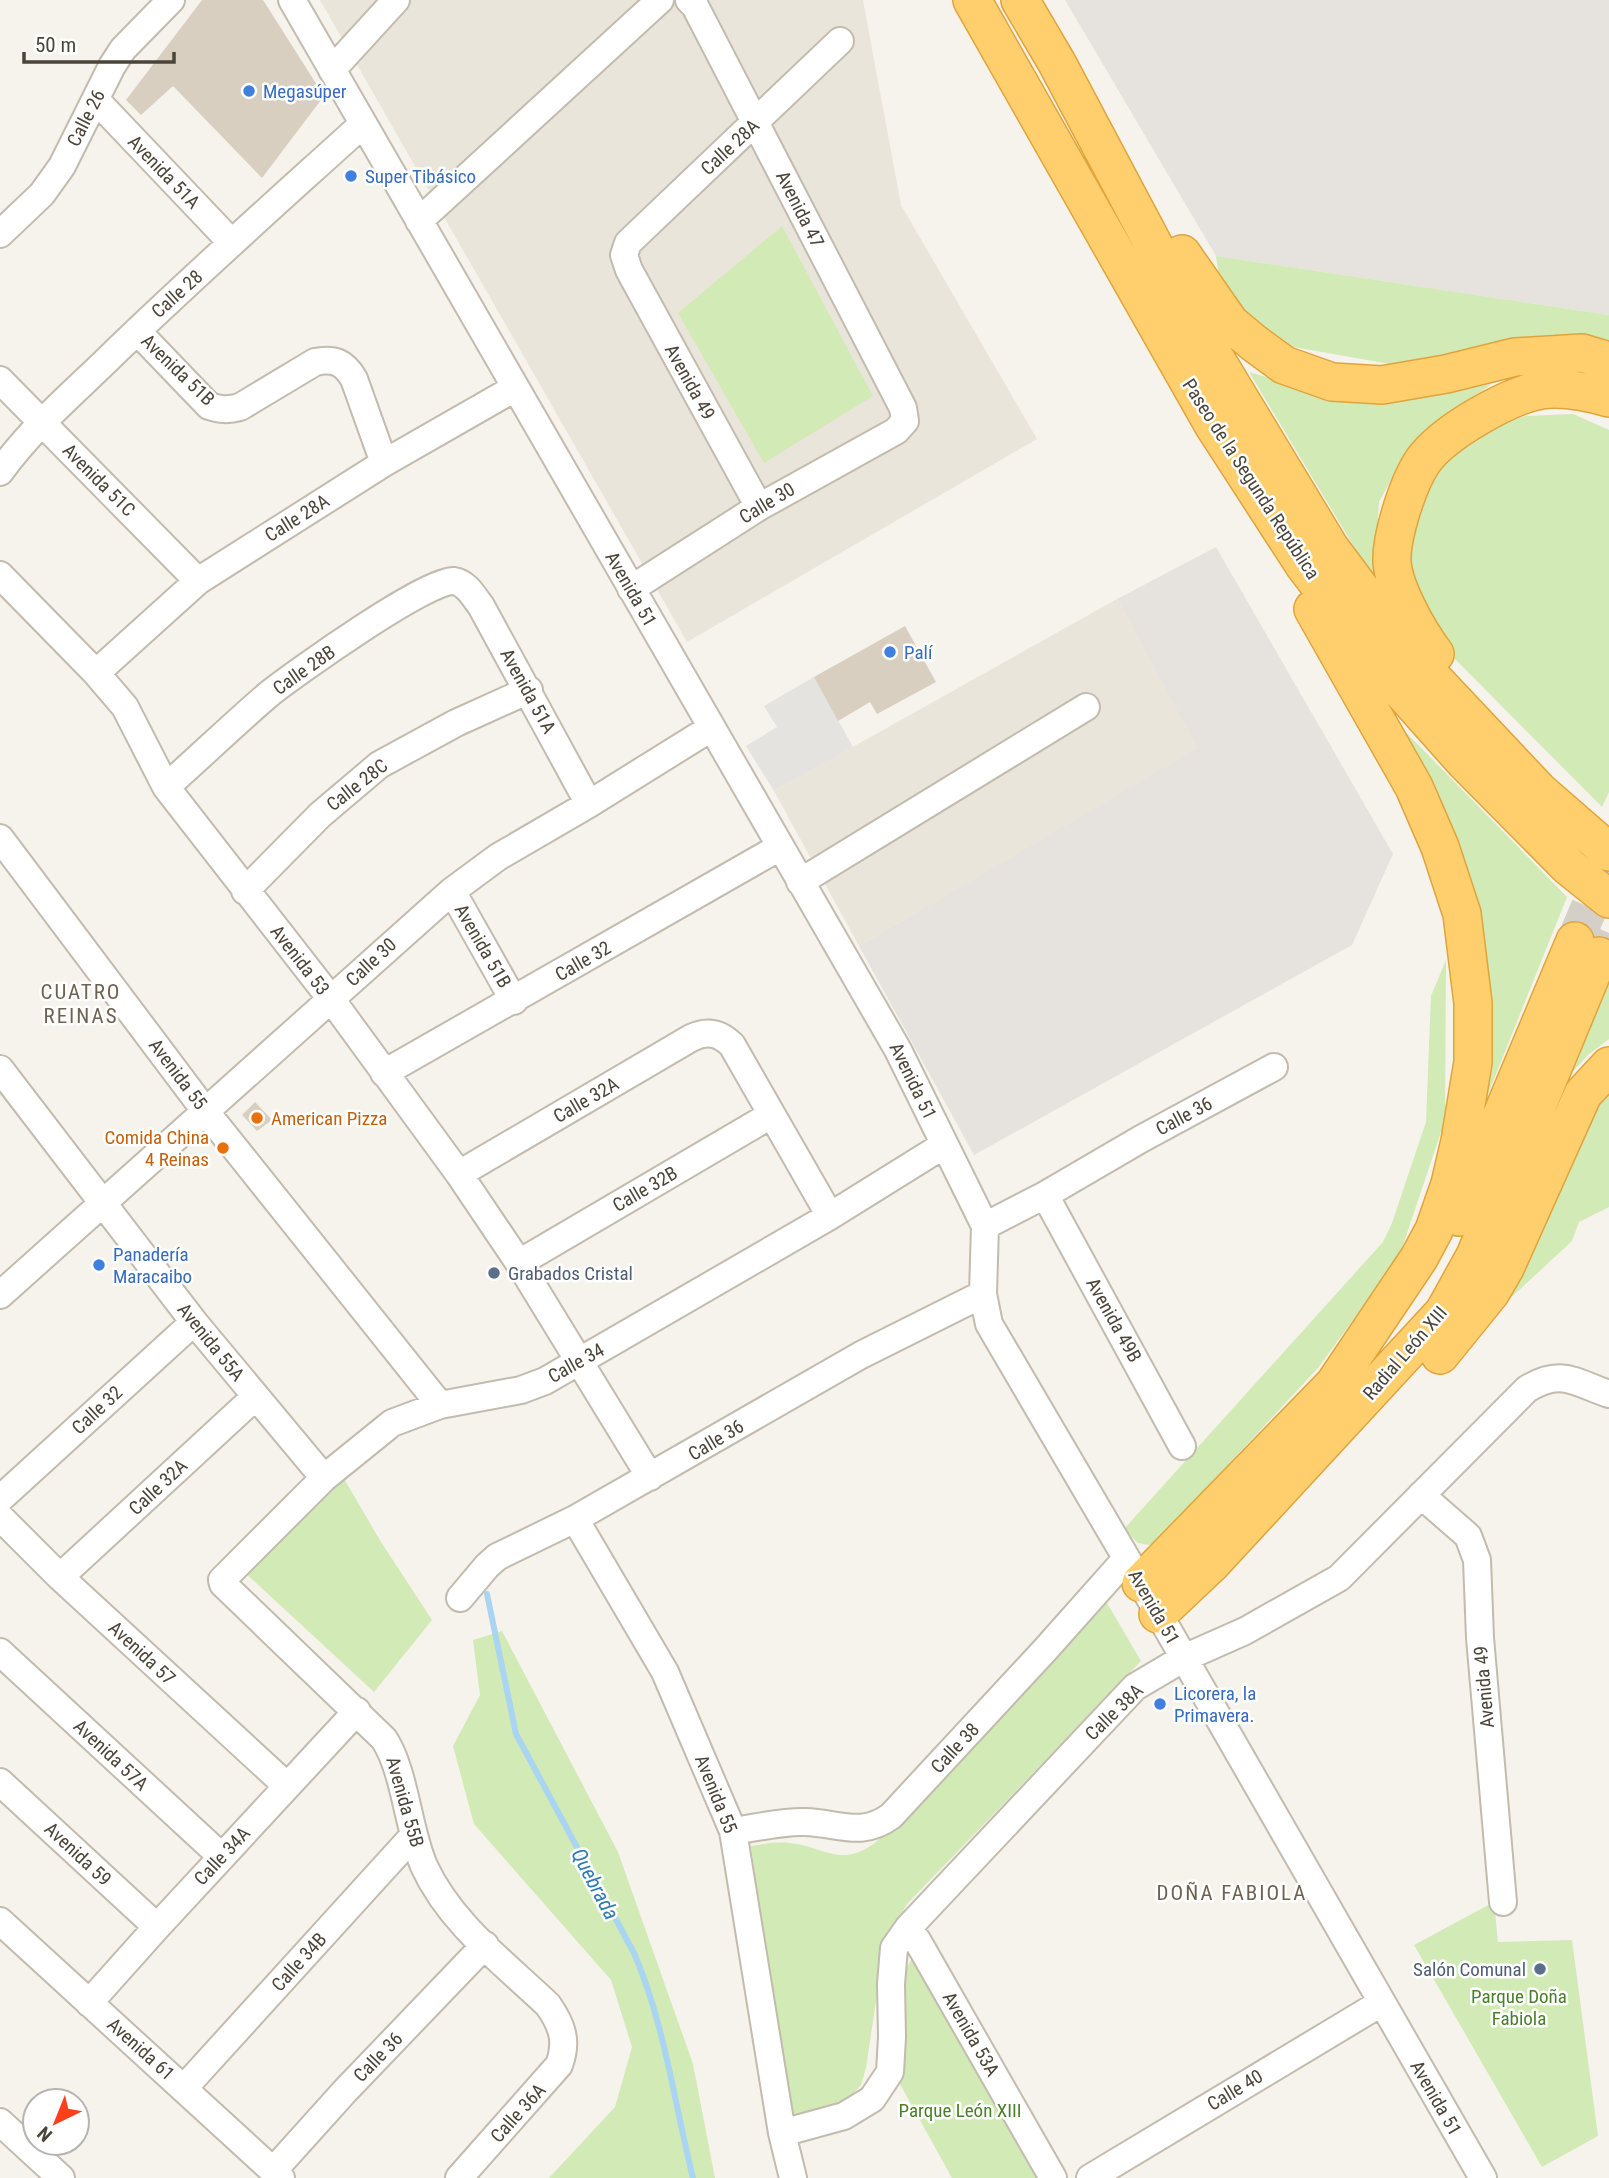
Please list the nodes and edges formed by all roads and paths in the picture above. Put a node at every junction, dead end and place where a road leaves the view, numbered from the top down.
1 (172, 0) edge
2 (292, 0) edge
3 (396, 0) edge
4 (660, 0) edge
5 (689, 0) edge
6 (972, 0) edge
7 (1020, 0) edge
8 (840, 41) dead end
9 (1057, 63) junction
10 (332, 70) junction
11 (96, 100) junction
12 (755, 123) junction
13 (363, 124) junction
14 (419, 221) junction
15 (0, 234) edge
16 (232, 243) junction
17 (624, 255) joint
18 (137, 331) junction
19 (1609, 361) edge
20 (0, 380) edge
21 (515, 388) junction
22 (1609, 398) edge
23 (905, 421) joint
24 (42, 423) junction
25 (1214, 426) junction
26 (384, 463) junction
27 (0, 472) edge
28 (759, 507) junction
29 (0, 575) edge
30 (198, 581) junction
31 (460, 583) joint
32 (631, 589) junction
33 (96, 673) junction
34 (529, 691) junction
35 (1086, 707) dead end
36 (711, 728) junction
37 (166, 787) junction
38 (1539, 791) junction
39 (589, 804) junction
40 (0, 838) edge
41 (780, 848) junction
42 (1609, 852) edge
43 (800, 882) junction
44 (245, 891) junction
45 (452, 891) junction
46 (1609, 899) edge
47 (331, 999) junction
48 (514, 1001) junction
49 (1609, 1066) edge
50 (1274, 1067) dead end
51 (0, 1069) edge
52 (384, 1073) junction
53 (206, 1112) junction
54 (771, 1115) junction
55 (944, 1145) junction
56 (458, 1174) junction
57 (1045, 1195) junction
58 (102, 1203) junction
59 (830, 1216) junction
60 (985, 1226) junction
61 (519, 1263) junction
62 (983, 1294) junction
63 (0, 1295) edge
64 (194, 1322) junction
65 (580, 1362) junction
66 (1333, 1387) junction
67 (1609, 1394) edge
68 (255, 1397) junction
69 (440, 1405) junction
70 (1182, 1446) dead end
71 (649, 1477) junction
72 (324, 1478) junction
73 (1422, 1495) junction
74 (0, 1499) edge
75 (0, 1517) edge
76 (575, 1519) junction
77 (1212, 1563) junction
78 (1133, 1571) junction
79 (60, 1577) junction
80 (222, 1581) joint
81 (460, 1598) dead end
82 (1158, 1614) junction
83 (0, 1652) edge
84 (1184, 1658) junction
85 (357, 1711) junction
86 (0, 1782) edge
87 (287, 1786) junction
88 (733, 1830) junction
89 (414, 1835) junction
90 (222, 1857) junction
91 (1503, 1902) dead end
92 (0, 1921) edge
93 (157, 1927) junction
94 (908, 1928) junction
95 (485, 1945) junction
96 (89, 2003) junction
97 (1381, 2003) junction
98 (565, 2041) joint
99 (184, 2088) junction
100 (0, 2122) edge
101 (782, 2133) junction
102 (277, 2174) edge
103 (61, 2178) edge
104 (458, 2178) edge
105 (793, 2178) edge
106 (1053, 2178) edge
107 (1090, 2178) edge
108 (1483, 2178) edge

1 - 11 street, Calle 26
2 - 10 street, Avenida 51
3 - 10 street
4 - 14 street
5 - 12 street, Avenida 47
6 - 25 highway, Paseo de la Segunda República
7 - 9 highway, Paseo de la Segunda República
8 - 12 street, Calle 28A
9 - 19 highway
9 - 38 highway, Paseo de la Segunda República
10 - 13 street, Avenida 51
11 - 15 street, Calle 26
11 - 16 street, Avenida 51A
12 - 17 street, Calle 28A
12 - 23 street, Avenida 47
13 - 14 street, Avenida 51
13 - 16 street, Calle 28
14 - 21 street, Avenida 51
16 - 18 street, Calle 28
17 - 28 street, Avenida 49
18 - 24 street, Calle 28
18 - 26 street, Avenida 51B
20 - 24 street, Avenida 51C
21 - 26 street, Calle 28A
21 - 32 street, Avenida 51
22 - 38 highway
23 - 28 street, Calle 30
24 - 27 street, Calle 28
24 - 30 street, Avenida 51C
25 - 46 highway, Paseo de la Segunda República
25 - 66 highway
26 - 30 street, Calle 28A
28 - 32 street, Calle 30
29 - 33 street, Avenida 53
30 - 33 street, Calle 28A
31 - 34 street, Avenida 51A
31 - 37 street, Calle 28B
32 - 36 street, Avenida 51
33 - 37 street, Avenida 53
34 - 39 street, Avenida 51A
34 - 44 street, Calle 28C
35 - 43 street
36 - 39 street, Calle 30
36 - 41 street, Avenida 51
37 - 44 street, Avenida 53
38 - 42 highway, Paseo de la Segunda República
39 - 45 street, Calle 30
40 - 53 street, Avenida 55
41 - 43 street, Avenida 51
41 - 48 street, Calle 32
43 - 55 street, Avenida 51
44 - 47 street, Avenida 53
45 - 47 street, Calle 30
45 - 48 street, Avenida 51B
47 - 52 street, Avenida 53
47 - 53 street, Calle 30
48 - 52 street, Calle 32
49 - 77 highway
50 - 57 street, Calle 36
51 - 58 street, Avenida 55A
52 - 56 street, Avenida 53
53 - 58 street, Calle 30
53 - 69 street, Avenida 55
54 - 56 street, Calle 32A
54 - 59 street
54 - 61 street, Calle 32B
55 - 59 street, Calle 34
55 - 60 street, Avenida 51
56 - 61 street, Avenida 53
57 - 60 street, Calle 36
57 - 70 street, Avenida 49B
58 - 63 street, Calle 30
58 - 64 street, Avenida 55A
59 - 65 street, Calle 34
60 - 62 street, Avenida 51
61 - 65 street, Avenida 53
62 - 71 street, Calle 36
62 - 78 street, Avenida 51
64 - 68 street, Avenida 55A
64 - 74 street, Calle 32
65 - 69 street, Calle 34
65 - 71 street, Avenida 53
66 - 77 highway, Radial León XIII
66 - 78 highway, Radial León XIII
67 - 73 street, Calle 38A
68 - 72 street, Avenida 55A
68 - 79 street, Calle 32A
69 - 72 street, Calle 34
71 - 76 street, Calle 36
72 - 80 street, Calle 34
73 - 84 street, Calle 38A
73 - 91 street, Avenida 49
75 - 79 street, Avenida 57
76 - 81 street, Calle 36
76 - 88 street, Avenida 55
77 - 82 highway, Radial León XIII
78 - 82 street, Avenida 51
78 - 88 street, Calle 38
79 - 87 street, Avenida 57
80 - 85 street, Avenida 55B
82 - 84 street, Avenida 51
83 - 90 street, Avenida 57A
84 - 94 street, Calle 38A
84 - 97 street, Avenida 51
85 - 87 street, Calle 34A
85 - 89 street, Avenida 55B
86 - 93 street, Avenida 59
87 - 90 street, Calle 34A
88 - 101 street, Avenida 55
89 - 95 street, Avenida 55B
89 - 99 street, Calle 34B
90 - 93 street, Calle 34A
92 - 96 street, Avenida 61
93 - 96 street, Calle 34A
94 - 101 street, Calle 38A
94 - 106 street, Avenida 53A
95 - 98 street, Avenida 55B
95 - 102 street, Calle 36
96 - 99 street, Avenida 61
97 - 107 street, Calle 40
97 - 108 street, Avenida 51
98 - 104 street, Calle 36A
99 - 102 street, Avenida 61
100 - 103 street
101 - 105 street, Avenida 55

